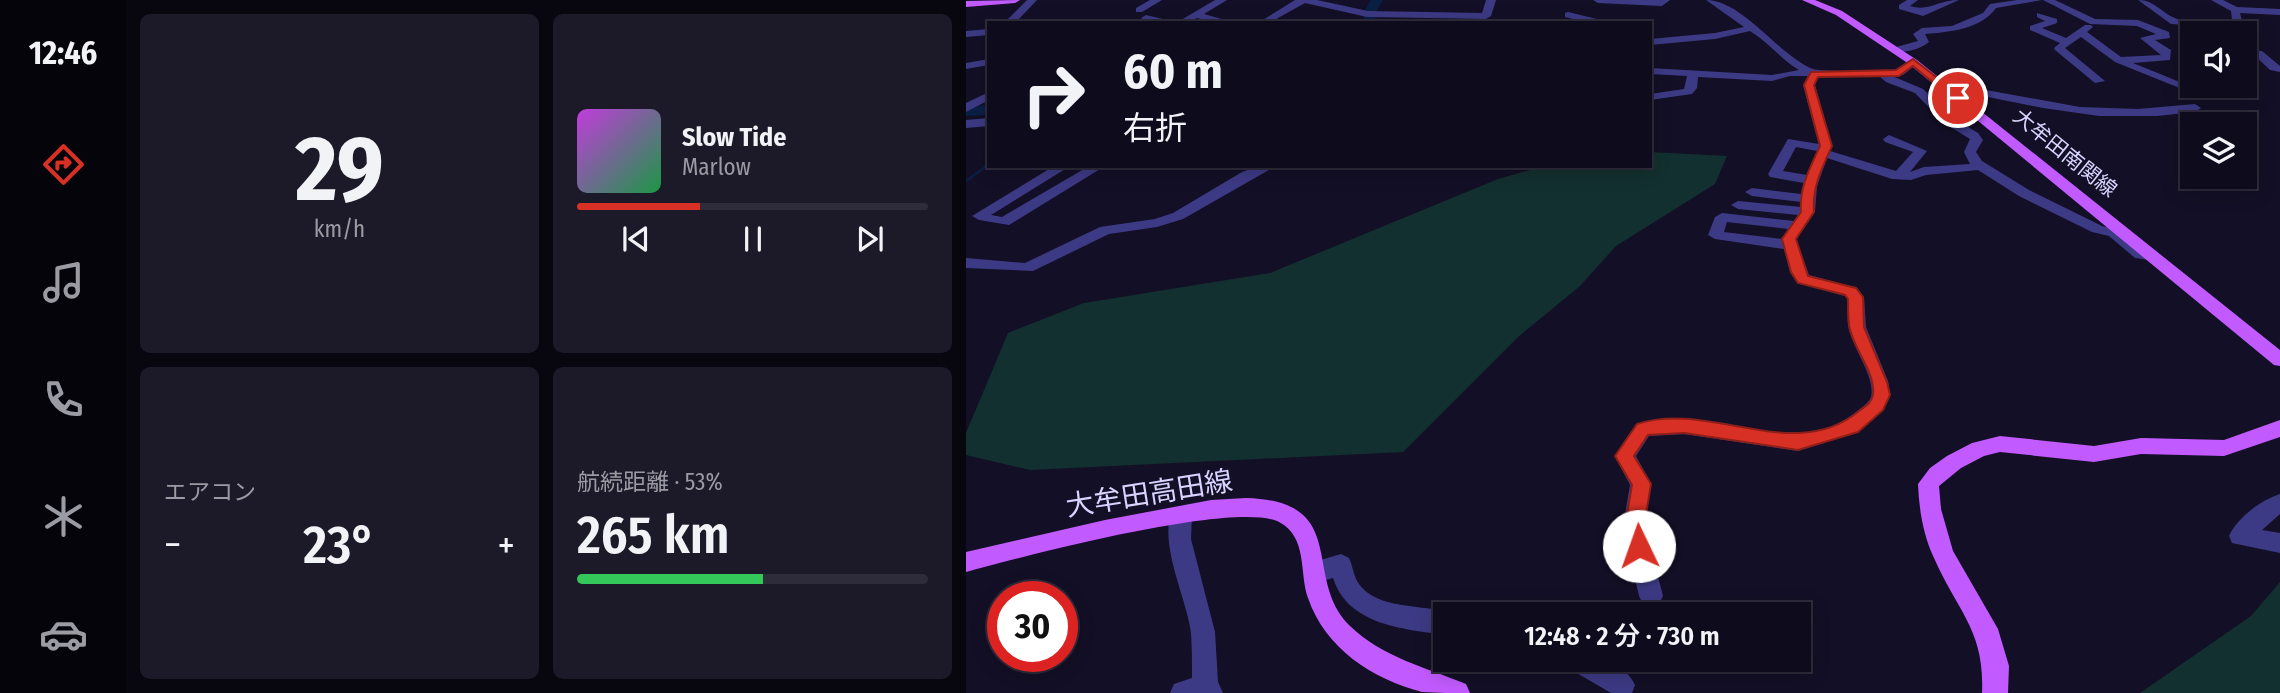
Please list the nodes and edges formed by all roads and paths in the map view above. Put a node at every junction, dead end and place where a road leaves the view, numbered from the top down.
1 (1015, 0) edge
2 (1032, 0) edge
3 (1157, 0) edge
4 (1222, 0) edge
5 (1408, 0) edge
6 (1491, 0) edge
7 (1598, 0) edge
8 (1665, 0) edge
9 (1711, 0) edge
10 (1807, 0) edge
11 (1913, 0) edge
12 (1954, 0) edge
13 (2024, 0) edge
14 (2037, 0) edge
15 (2048, 0) edge
16 (2143, 0) edge
17 (2216, 0) edge
18 (2264, 0) edge
19 (1301, 1) edge
20 (966, 4) edge
21 (2235, 10) junction
22 (2276, 13) edge
23 (1198, 15) junction
24 (1397, 15) junction
25 (1568, 15) edge
26 (2042, 20) dead end
27 (1012, 21) edge
28 (1162, 21) edge
29 (1185, 21) edge
30 (1223, 21) edge
31 (1265, 21) edge
32 (1594, 21) edge
33 (2237, 21) edge
34 (2093, 22) junction
35 (2180, 22) edge
36 (1752, 28) junction
37 (987, 32) edge
38 (966, 33) edge
39 (2180, 35) edge
40 (2166, 36) junction
41 (2074, 37) junction
42 (1652, 42) edge
43 (1894, 49) junction
44 (2258, 53) dead end
45 (2119, 60) junction
46 (987, 62) edge
47 (1913, 62) junction
48 (966, 66) edge
49 (2277, 69) edge
50 (1652, 71) edge
51 (1880, 72) junction
52 (1693, 73) junction
53 (1814, 74) junction
54 (2099, 81) dead end
55 (2280, 83) edge
56 (1942, 85) junction
57 (2180, 85) edge
58 (987, 96) edge
59 (1652, 97) edge
60 (966, 108) edge
61 (2195, 108) dead end
62 (987, 122) edge
63 (966, 124) edge
64 (1889, 139) dead end
65 (1824, 151) junction
66 (1980, 166) junction
67 (1061, 168) edge
68 (1096, 168) edge
69 (1265, 168) edge
70 (1900, 176) junction
71 (1810, 180) junction
72 (1752, 192) dead end
73 (1738, 205) dead end
74 (1807, 205) junction
75 (1797, 226) junction
76 (1791, 245) junction
77 (2149, 255) junction
78 (966, 263) edge
79 (2280, 360) edge
80 (2280, 428) edge
81 (2280, 503) edge
82 (1181, 515) junction
83 (2280, 543) edge
84 (966, 562) edge
85 (1315, 572) junction
86 (1651, 596) dead end
87 (1433, 621) edge
88 (1600, 672) edge
89 (1622, 685) dead end
90 (1199, 691) edge
91 (1457, 693) edge
92 (1995, 693) edge

1 - 20 main road
2 - 27 street
3 - 28 street
4 - 23 street
5 - 24 street
6 - 24 street
7 - 8 street
9 - 36 street
10 - 43 main road, 大牟田南関線
11 - 12 street
13 - 14 street
13 - 43 street
15 - 34 street
16 - 35 street
17 - 21 street
18 - 22 street
19 - 24 street
19 - 31 street
21 - 22 street
21 - 33 street
23 - 29 street
23 - 30 street
25 - 32 street
26 - 41 street
34 - 40 street
34 - 41 street
36 - 42 street
36 - 53 street
37 - 38 street
39 - 40 street
40 - 45 street
41 - 45 street
41 - 54 street
43 - 47 main road, 大牟田南関線
44 - 49 street
45 - 57 street
46 - 48 street
47 - 51 street
47 - 56 main road, 大牟田南関線
49 - 55 street
50 - 52 street
51 - 53 street
51 - 66 street
52 - 53 street
52 - 59 street
53 - 65 street
56 - 61 street
56 - 77 main road, 大牟田南関線
58 - 60 street
62 - 63 street
64 - 70 street
65 - 70 street
65 - 71 street
65 - 71 street
66 - 70 street
66 - 77 street
67 - 68 street
69 - 78 street
71 - 74 street
72 - 74 street
73 - 74 street
74 - 75 street
75 - 76 street
75 - 76 street
76 - 86 street
77 - 79 main road, 大牟田南関線
80 - 92 main road
81 - 83 street
82 - 84 main road, 大牟田高田線
82 - 85 main road, 大牟田高田線
82 - 90 street
85 - 87 street
85 - 91 main road, 大牟田高田線
88 - 89 street

